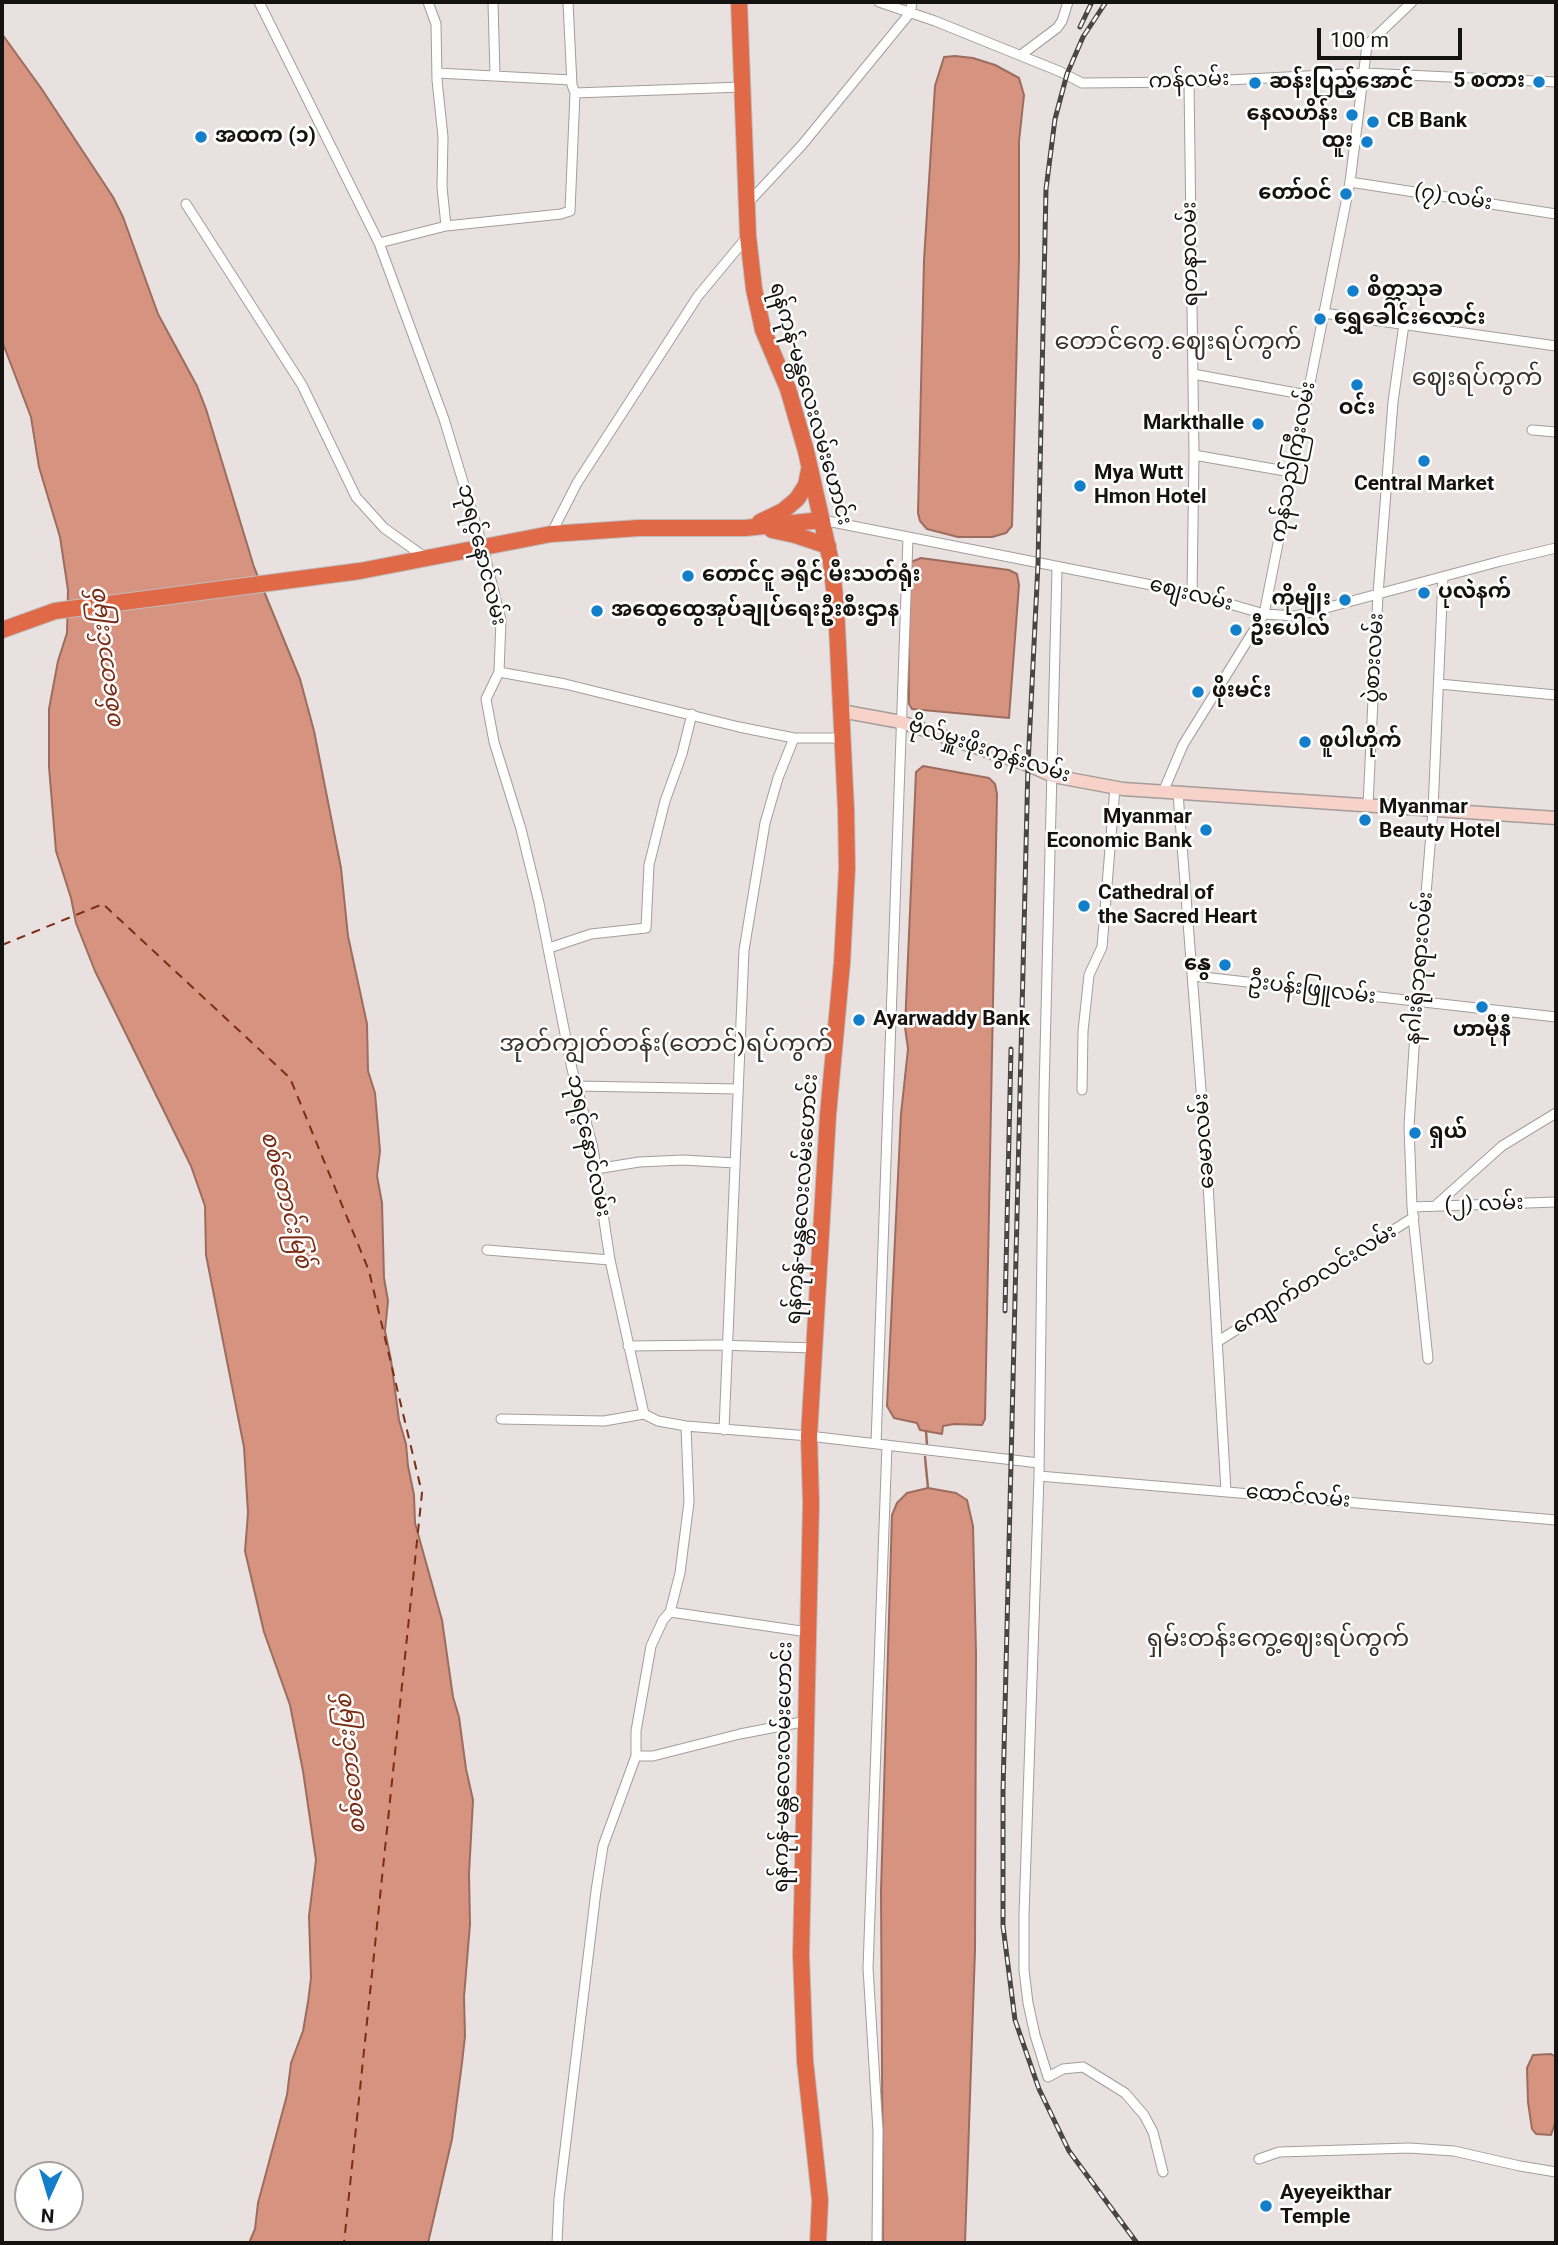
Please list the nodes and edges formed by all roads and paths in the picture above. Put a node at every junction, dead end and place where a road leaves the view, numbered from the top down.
1 (259, 2) edge
2 (428, 2) edge
3 (493, 2) edge
4 (568, 2) edge
5 (739, 2) edge
6 (879, 2) edge
7 (912, 2) edge
8 (1069, 2) edge
9 (1412, 2) edge
10 (910, 13) junction
11 (1021, 55) junction
12 (437, 73) junction
13 (1364, 73) junction
14 (495, 75) junction
15 (571, 80) junction
16 (1189, 82) junction
17 (1556, 82) edge
18 (742, 87) junction
19 (575, 93) junction
20 (1350, 182) junction
21 (186, 204) dead end
22 (747, 204) junction
23 (1556, 214) edge
24 (446, 226) junction
25 (748, 236) junction
26 (379, 243) junction
27 (1323, 313) junction
28 (1404, 324) junction
29 (1556, 346) edge
30 (1193, 374) junction
31 (1307, 395) junction
32 (1532, 430) dead end
33 (1556, 432) edge
34 (1194, 455) junction
35 (810, 468) junction
36 (1291, 472) junction
37 (822, 520) junction
38 (745, 528) junction
39 (551, 534) junction
40 (908, 538) junction
41 (828, 546) junction
42 (483, 548) junction
43 (1556, 548) edge
44 (427, 559) junction
45 (1057, 568) junction
46 (1443, 577) junction
47 (1192, 593) junction
48 (1378, 594) junction
49 (1264, 614) junction
50 (4, 626) edge
51 (499, 672) junction
52 (1438, 684) junction
53 (1556, 695) edge
54 (841, 711) junction
55 (692, 714) junction
56 (901, 722) junction
57 (794, 738) junction
58 (843, 738) junction
59 (1053, 776) junction
60 (1115, 787) junction
61 (1163, 792) junction
62 (1178, 793) junction
63 (1368, 805) junction
64 (1433, 810) junction
65 (1556, 818) edge
66 (549, 948) junction
67 (1194, 976) junction
68 (1417, 1002) junction
69 (1556, 1017) edge
70 (577, 1086) junction
71 (738, 1089) junction
72 (1082, 1090) dead end
73 (1556, 1113) edge
74 (735, 1163) junction
75 (596, 1168) junction
76 (1556, 1202) edge
77 (1436, 1206) junction
78 (1413, 1212) junction
79 (487, 1250) dead end
80 (610, 1260) junction
81 (1217, 1342) junction
82 (726, 1345) junction
83 (628, 1346) junction
84 (814, 1348) junction
85 (1428, 1359) dead end
86 (644, 1414) junction
87 (501, 1419) dead end
88 (686, 1426) junction
89 (724, 1430) junction
90 (809, 1436) junction
91 (876, 1444) junction
92 (887, 1445) junction
93 (1039, 1463) junction
94 (1039, 1476) junction
95 (1226, 1491) junction
96 (1556, 1520) edge
97 (670, 1612) junction
98 (808, 1632) junction
99 (807, 1721) junction
100 (636, 1756) junction
101 (1259, 2159) dead end
102 (1163, 2172) dead end
103 (1556, 2172) edge
104 (557, 2243) edge
105 (818, 2243) edge
106 (877, 2243) edge

1 - 26 street, ဘုရင့်နောင်လမ်း
2 - 12 street
3 - 14 street
4 - 15 street
5 - 18 highway, ရန်ကုန်-မန္တလေးလမ်းဟောင်း
6 - 10 street, ကန်လမ်း
7 - 10 street
8 - 11 street
9 - 13 street, ကုန်သည်ကြီးလမ်း
10 - 11 street, ကန်လမ်း
10 - 22 street
11 - 16 street, ကန်လမ်း
12 - 14 street
12 - 24 street
13 - 16 street, ကန်လမ်း
13 - 17 street, ကန်လမ်း
13 - 20 street, ကုန်သည်ကြီးလမ်း
14 - 15 street
15 - 19 street
16 - 30 street, ရတနာလမ်း
18 - 19 street
18 - 22 highway, ရန်ကုန်-မန္တလေးလမ်းဟောင်း
19 - 24 street
20 - 23 street, (၇) လမ်း
20 - 27 street, ကုန်သည်ကြီးလမ်း
21 - 44 street
22 - 25 highway, ရန်ကုန်-မန္တလေးလမ်းဟောင်း
24 - 26 street
25 - 35 highway, ရန်ကုန်-မန္တလေးလမ်းဟောင်း
25 - 39 street
26 - 42 street, ဘုရင့်နောင်လမ်း
27 - 28 street
27 - 31 street, ကုန်သည်ကြီးလမ်း
28 - 29 street
28 - 48 street, ပွဲစားလမ်း
30 - 31 street
30 - 34 street, ရတနာလမ်း
31 - 36 street, ကုန်သည်ကြီးလမ်း
32 - 33 street
34 - 36 street
34 - 47 street, ရတနာလမ်း
35 - 37 highway, ရန်ကုန်-မန္တလေးလမ်းဟောင်း
35 - 38 highway
36 - 49 street, ကုန်သည်ကြီးလမ်း
37 - 38 highway
37 - 40 street, စျေးလမ်း
37 - 41 highway, ရန်ကုန်-မန္တလေးလမ်းဟောင်း
38 - 39 highway
38 - 41 highway
39 - 42 highway
40 - 45 street, စျေးလမ်း
40 - 56 street
41 - 54 highway, ရန်ကုန်-မန္တလေးလမ်းဟောင်း
42 - 44 highway
42 - 51 street, ဘုရင့်နောင်လမ်း
43 - 46 street, စျေးလမ်း
44 - 50 highway
45 - 47 street, စျေးလမ်း
45 - 59 street
46 - 48 street, စျေးလမ်း
46 - 52 street, နဂါးရုံဘုရားလမ်း
47 - 49 street, စျေးလမ်း
48 - 49 street, စျေးလမ်း
48 - 63 street, ပွဲစားလမ်း
49 - 61 street, ကုန်သည်ကြီးလမ်း
51 - 55 street
51 - 66 street, ဘုရင့်နောင်လမ်း
52 - 53 street
52 - 64 street, နဂါးရုံဘုရားလမ်း
54 - 56 street, ဗိုလ်မှူးဖိုးကွန်းလမ်း
54 - 58 highway, ရန်ကုန်-မန္တလေးလမ်းဟောင်း
55 - 57 street
55 - 66 street
56 - 59 street, ဗိုလ်မှူးဖိုးကွန်းလမ်း
56 - 91 street
57 - 58 street
57 - 71 street
58 - 84 highway, ရန်ကုန်-မန္တလေးလမ်းဟောင်း
59 - 60 street, ဗိုလ်မှူးဖိုးကွန်းလမ်း
59 - 93 street
60 - 61 street, ဗိုလ်မှူးဖိုးကွန်းလမ်း
60 - 72 street
61 - 62 street, ဗိုလ်မှူးဖိုးကွန်းလမ်း
62 - 63 street, ဗိုလ်မှူးဖိုးကွန်းလမ်း
62 - 67 street, ခေမာလမ်း
63 - 64 street, ဗိုလ်မှူးဖိုးကွန်းလမ်း
64 - 65 street, ဗိုလ်မှူးဖိုးကွန်းလမ်း
64 - 68 street, နဂါးရုံဘုရားလမ်း
66 - 70 street, ဘုရင့်နောင်လမ်း
67 - 68 street, ဦးပန်းဖြူလမ်း
67 - 81 street, ခေမာလမ်း
68 - 69 street, ဦးပန်းဖြူလမ်း
68 - 78 street, နဂါးရုံဘုရားလမ်း
70 - 71 street
70 - 75 street, ဘုရင့်နောင်လမ်း
71 - 74 street
73 - 77 street
74 - 75 street
74 - 82 street
75 - 80 street, ဘုရင့်နောင်လမ်း
76 - 77 street, (၂) လမ်း
77 - 78 street, (၂) လမ်း
78 - 81 street, ကျောက်တလင်းလမ်း
78 - 85 street, နဂါးရုံဘုရားလမ်း
79 - 80 street
80 - 83 street, ဘုရင့်နောင်လမ်း
81 - 95 street, ခေမာလမ်း
82 - 83 street
82 - 84 street
82 - 89 street
83 - 86 street, ဘုရင့်နောင်လမ်း
84 - 90 highway, ရန်ကုန်-မန္တလေးလမ်းဟောင်း
86 - 87 street
86 - 88 street
88 - 89 street
88 - 97 street
89 - 90 street
90 - 91 street
90 - 98 highway, ရန်ကုန်-မန္တလေးလမ်းဟောင်း
91 - 92 street
92 - 93 street
92 - 106 street
93 - 94 street
94 - 95 street, ထောင်လမ်း
94 - 102 street
95 - 96 street, ထောင်လမ်း
97 - 98 street
97 - 100 street
98 - 99 highway, ရန်ကုန်-မန္တလေးလမ်းဟောင်း
99 - 100 street
99 - 105 highway, ရန်ကုန်-မန္တလေးလမ်းဟောင်း
100 - 104 street
101 - 103 street

